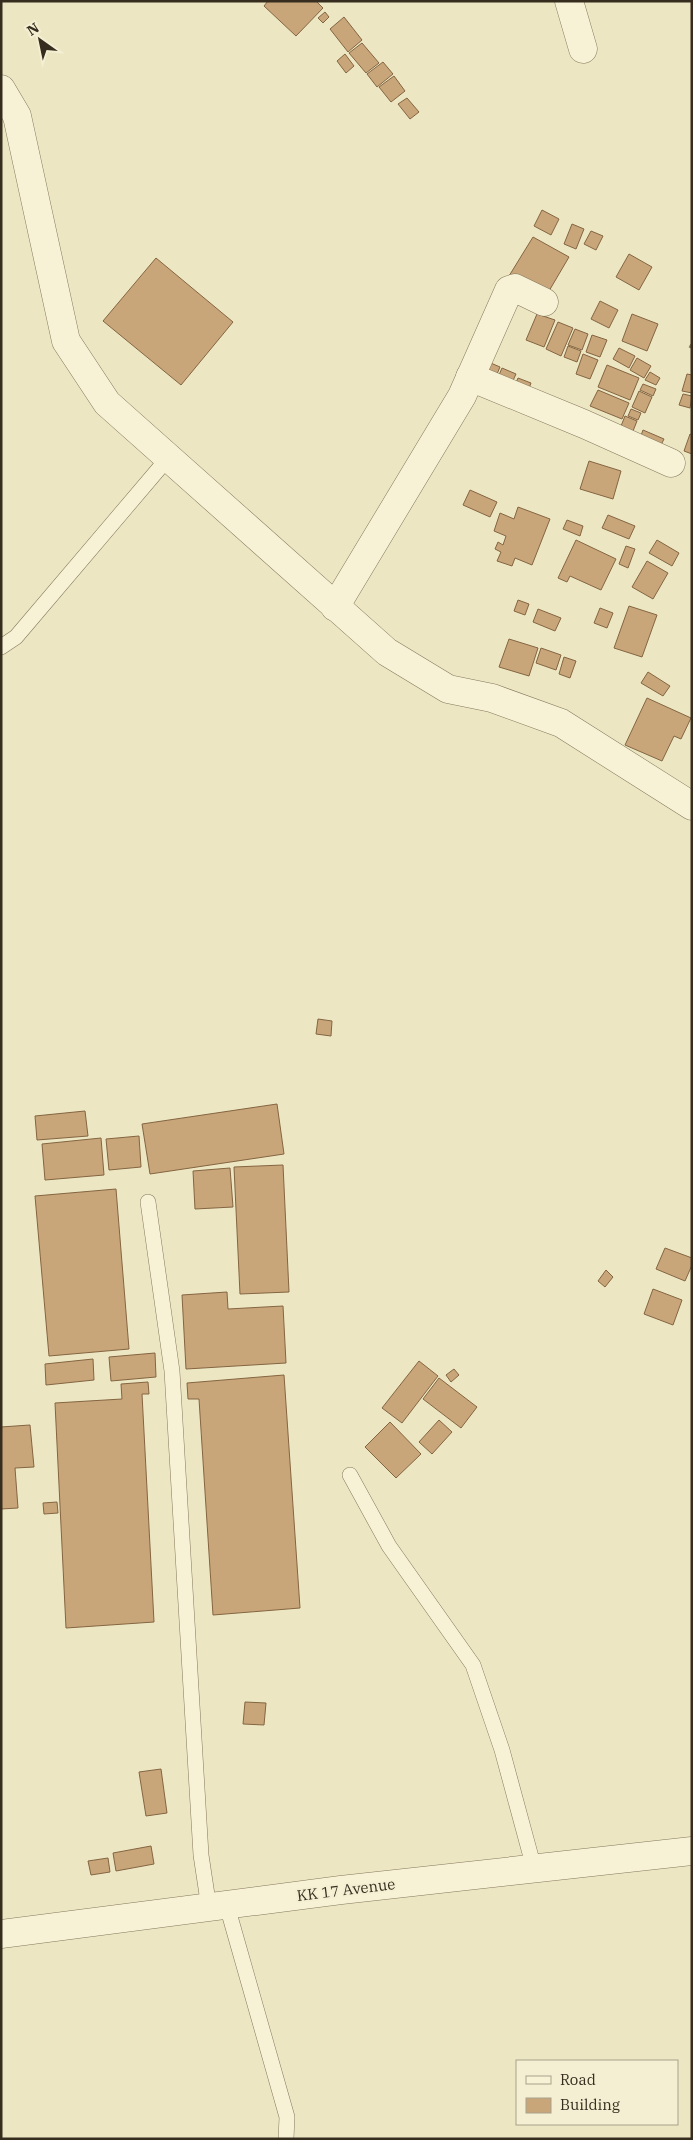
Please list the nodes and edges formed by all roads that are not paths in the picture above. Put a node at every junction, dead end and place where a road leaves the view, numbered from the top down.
1 (569, 1) edge
2 (583, 49) dead end
3 (1, 89) edge
4 (544, 302) dead end
5 (470, 377) junction
6 (168, 458) junction
7 (671, 464) dead end
8 (335, 607) junction
9 (1, 647) edge
10 (692, 806) edge
11 (148, 1202) dead end
12 (350, 1476) dead end
13 (692, 1851) edge
14 (534, 1868) junction
15 (218, 1907) junction
16 (1, 1934) edge
17 (286, 2139) edge

1 - 2 street
3 - 6 street
4 - 5 street
5 - 7 street
5 - 8 street
6 - 8 street
6 - 9 lane
8 - 10 street
11 - 15 lane
12 - 14 lane
13 - 14 street, KK 17 Avenue
14 - 15 street, KK 17 Avenue
15 - 16 street, KK 17 Avenue
15 - 17 lane

